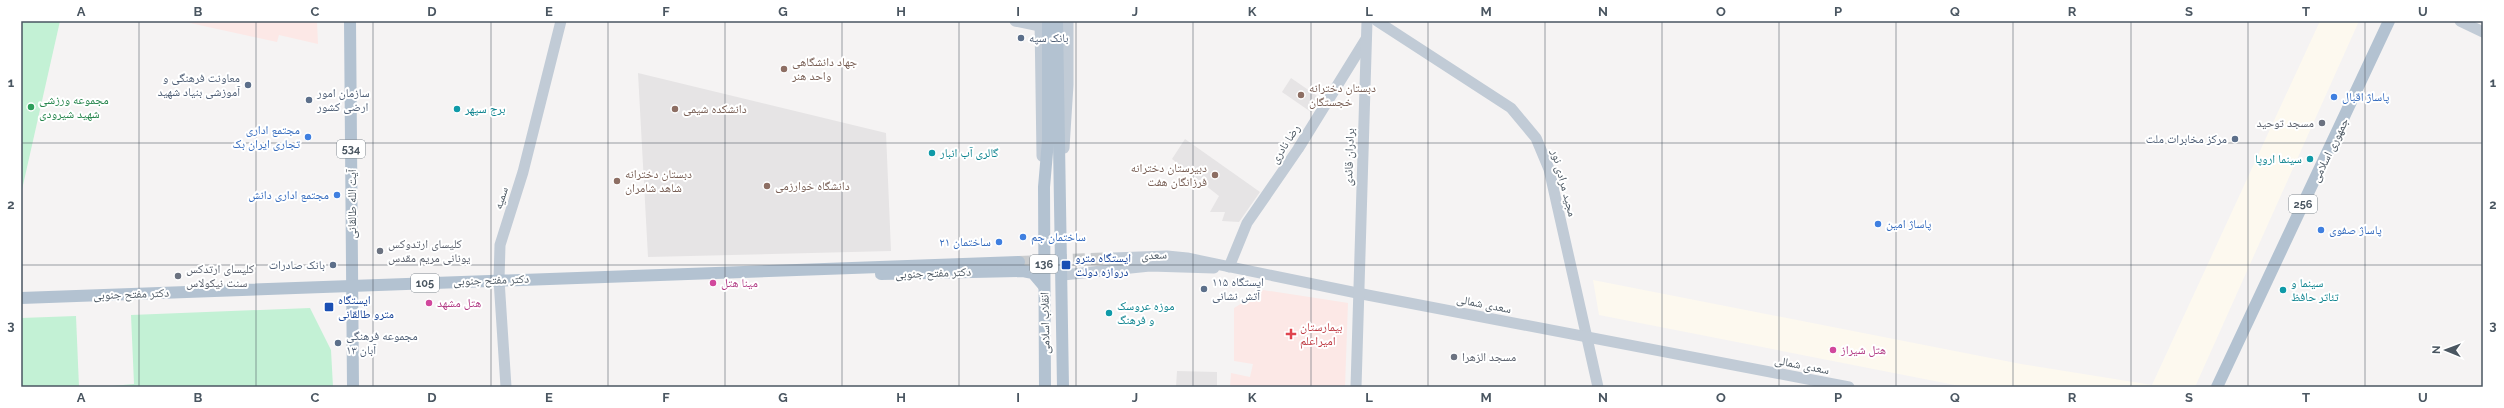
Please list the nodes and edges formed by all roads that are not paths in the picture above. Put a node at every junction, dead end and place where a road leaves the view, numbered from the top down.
1 (350, 21) edge
2 (561, 21) edge
3 (1015, 21) edge
4 (1057, 21) edge
5 (1068, 21) edge
6 (1367, 21) edge
7 (1377, 21) edge
8 (2390, 21) edge
9 (2460, 21) edge
10 (1042, 23) edge
11 (2483, 32) edge
12 (1367, 37) junction
13 (1052, 40) junction
14 (1044, 187) junction
15 (1061, 188) junction
16 (1214, 257) dead end
17 (1114, 258) tunnel mouth
18 (1019, 262) tunnel mouth
19 (1229, 267) junction
20 (817, 269) junction
21 (1063, 275) junction
22 (499, 280) junction
23 (352, 285) junction
24 (1044, 286) junction
25 (1357, 293) junction
26 (21, 298) edge
27 (1586, 336) junction
28 (353, 387) edge
29 (506, 387) edge
30 (1045, 387) edge
31 (1063, 387) edge
32 (1356, 387) edge
33 (1598, 387) edge
34 (1849, 387) edge
35 (2217, 387) edge

1 - 23 main road, آیت الله طالقانی / 534
2 - 22 main road, سمیه
3 - 10 main road
4 - 13 main road, 136
5 - 15 main road, انقلاب اسلامی
6 - 12 main road, برادران قائدی
7 - 27 main road, مجید مرادی نور
8 - 35 main road, جمهوری اسلامی / 256
9 - 11 main road
10 - 13 main road, 136
10 - 14 main road, انقلاب اسلامی
12 - 19 main road, رضا نادری
12 - 25 main road, برادران قائدی
13 - 14 main road, انقلاب اسلامی / 136
13 - 15 main road, انقلاب اسلامی / 136
14 - 24 main road, انقلاب اسلامی / 136
15 - 21 main road, انقلاب اسلامی / 136
16 - 19 main road
17 - 19 main road, سعدی شمالی
18 - 20 main road, دکتر مفتح جنوبی / 105
19 - 21 main road, سعدی
19 - 25 main road, سعدی شمالی
20 - 22 main road, دکتر مفتح جنوبی / 105
20 - 24 main road, دکتر مفتح جنوبی
21 - 31 main road, انقلاب اسلامی / 136
22 - 23 main road, دکتر مفتح جنوبی / 105
22 - 29 main road, سمیه
23 - 26 main road, دکتر مفتح جنوبی / 105
23 - 28 main road, آیت الله طالقانی / 534
24 - 30 main road, انقلاب اسلامی / 136
25 - 27 main road, سعدی شمالی
25 - 32 main road, برادران قائدی
27 - 33 main road, مجید مرادی نور
27 - 34 main road, سعدی شمالی

